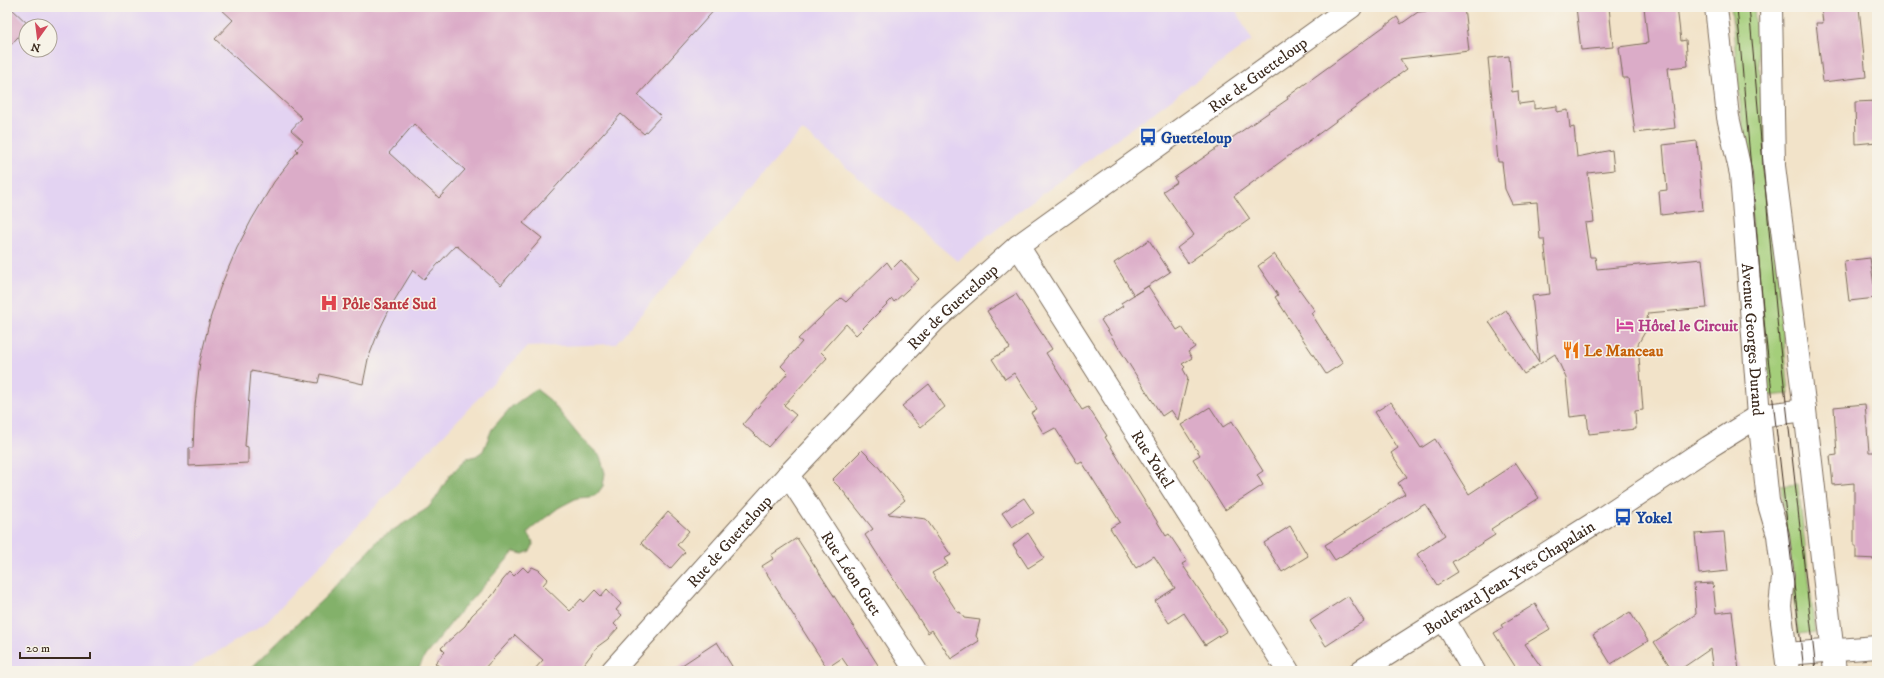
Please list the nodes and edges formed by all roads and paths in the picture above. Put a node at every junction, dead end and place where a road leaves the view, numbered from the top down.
1 (1351, 7) edge
2 (1716, 7) edge
3 (1770, 10) edge
4 (1018, 246) junction
5 (1805, 410) junction
6 (1759, 416) junction
7 (788, 475) junction
8 (1442, 618) junction
9 (1877, 647) edge
10 (1833, 661) edge
11 (1787, 663) edge
12 (612, 671) edge
13 (916, 671) edge
14 (1288, 671) edge
15 (1361, 671) edge
16 (1474, 671) edge

1 - 4 street, Rue de Guetteloup
2 - 6 street, Avenue Georges Durand
3 - 5 street
4 - 7 street, Rue de Guetteloup
4 - 14 street, Rue Yokel
5 - 6 street, Boulevard Jean-Yves Chapalain
5 - 10 street
6 - 8 street, Boulevard Jean-Yves Chapalain
6 - 11 street, Avenue Georges Durand
7 - 12 street, Rue de Guetteloup
7 - 13 street, Rue Léon Guet
8 - 15 street, Boulevard Jean-Yves Chapalain
8 - 16 street
9 - 10 street
10 - 11 street

